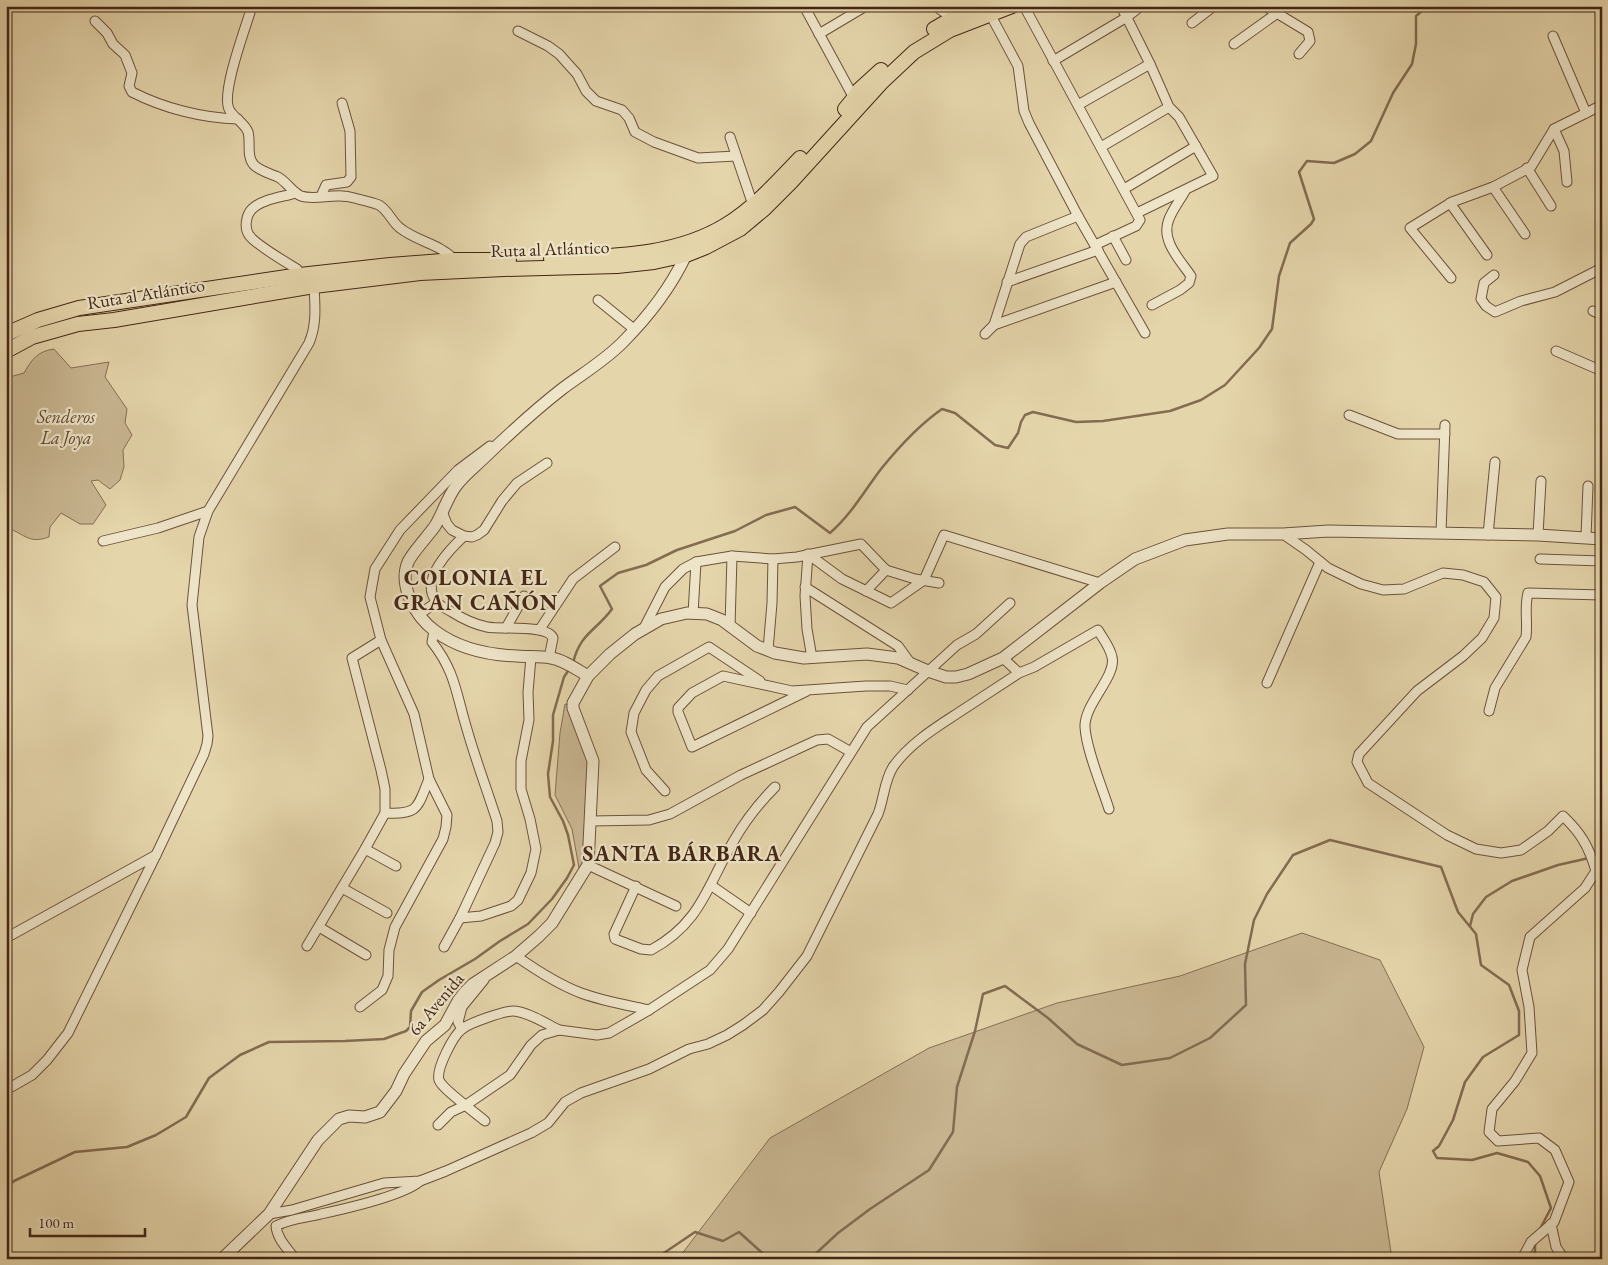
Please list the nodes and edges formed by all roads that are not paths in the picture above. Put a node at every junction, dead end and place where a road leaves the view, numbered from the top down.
1 (252, 6) edge
2 (804, 6) edge
3 (866, 6) edge
4 (935, 6) edge
5 (1012, 6) edge
6 (1024, 6) edge
7 (1121, 6) edge
8 (1141, 6) edge
9 (1214, 6) edge
10 (1265, 6) edge
11 (987, 10) edge
12 (1276, 14) junction
13 (1127, 17) junction
14 (953, 18) junction
15 (95, 20) dead end
16 (1192, 23) dead end
17 (518, 30) dead end
18 (819, 34) junction
19 (1553, 36) dead end
20 (1234, 44) dead end
21 (1299, 54) dead end
22 (1053, 61) junction
23 (1150, 64) junction
24 (854, 98) junction
25 (342, 103) dead end
26 (1602, 105) edge
27 (1078, 106) junction
28 (1169, 107) junction
29 (1586, 113) junction
30 (238, 120) junction
31 (1554, 129) junction
32 (730, 137) dead end
33 (1196, 146) junction
34 (1101, 147) junction
35 (736, 156) junction
36 (1527, 168) junction
37 (1567, 182) dead end
38 (1493, 188) junction
39 (1124, 189) junction
40 (1186, 190) junction
41 (296, 193) junction
42 (321, 196) junction
43 (1450, 203) junction
44 (753, 206) junction
45 (1551, 206) dead end
46 (1137, 213) junction
47 (1078, 216) junction
48 (1525, 234) dead end
49 (1114, 236) junction
50 (1096, 247) junction
51 (686, 255) junction
52 (1487, 255) dead end
53 (455, 260) junction
54 (1126, 260) dead end
55 (1602, 268) edge
56 (300, 275) junction
57 (1494, 275) dead end
58 (1450, 278) dead end
59 (1007, 282) junction
60 (1116, 282) junction
61 (314, 286) junction
62 (598, 300) dead end
63 (1152, 305) dead end
64 (1593, 311) dead end
65 (1602, 315) edge
66 (994, 325) junction
67 (635, 330) junction
68 (1145, 333) dead end
69 (6, 334) edge
70 (984, 334) dead end
71 (6, 351) edge
72 (1556, 351) dead end
73 (1602, 371) edge
74 (1348, 414) dead end
75 (515, 428) junction
76 (1495, 462) dead end
77 (547, 463) dead end
78 (1541, 481) dead end
79 (1588, 486) dead end
80 (208, 511) junction
81 (443, 514) junction
82 (1441, 533) junction
83 (1283, 534) junction
84 (1488, 535) junction
85 (1538, 535) junction
86 (464, 536) junction
87 (1586, 537) junction
88 (1602, 539) edge
89 (103, 541) dead end
90 (614, 547) dead end
91 (808, 554) junction
92 (732, 556) junction
93 (773, 559) junction
94 (1540, 559) dead end
95 (1602, 561) edge
96 (696, 562) junction
97 (1320, 562) junction
98 (886, 570) junction
99 (924, 580) junction
100 (939, 583) dead end
101 (1100, 583) junction
102 (805, 587) junction
103 (866, 591) junction
104 (524, 596) dead end
105 (1602, 596) edge
106 (437, 602) junction
107 (1010, 604) dead end
108 (693, 614) junction
109 (418, 615) junction
110 (730, 627) junction
111 (506, 628) junction
112 (644, 628) junction
113 (540, 629) junction
114 (434, 631) junction
115 (381, 640) junction
116 (768, 650) junction
117 (531, 657) junction
118 (812, 658) junction
119 (1003, 658) junction
120 (554, 659) junction
121 (911, 664) junction
122 (928, 671) junction
123 (1019, 673) junction
124 (586, 675) junction
125 (1267, 683) dead end
126 (766, 686) junction
127 (908, 690) junction
128 (807, 691) junction
129 (1489, 711) dead end
130 (850, 752) junction
131 (429, 779) junction
132 (775, 787) dead end
133 (665, 791) dead end
134 (1109, 808) dead end
135 (385, 813) junction
136 (591, 821) junction
137 (366, 849) junction
138 (156, 855) junction
139 (588, 865) junction
140 (396, 866) dead end
141 (1597, 867) edge
142 (636, 886) junction
143 (712, 886) junction
144 (342, 888) junction
145 (676, 906) dead end
146 (387, 913) dead end
147 (751, 913) junction
148 (460, 918) junction
149 (318, 927) junction
150 (6, 938) edge
151 (307, 946) dead end
152 (444, 947) dead end
153 (366, 955) dead end
154 (516, 956) junction
155 (489, 974) junction
156 (360, 1007) dead end
157 (649, 1010) junction
158 (462, 1029) junction
159 (559, 1030) junction
160 (6, 1090) edge
161 (466, 1105) junction
162 (485, 1121) dead end
163 (438, 1125) dead end
164 (420, 1181) junction
165 (274, 1213) junction
166 (285, 1221) junction
167 (1551, 1224) junction
168 (222, 1259) edge
169 (295, 1259) edge
170 (1522, 1259) edge
171 (1564, 1259) edge

1 - 30 street
2 - 18 street
3 - 18 street
4 - 14 street
5 - 11 highway, Ruta al Atlántico
6 - 22 street
7 - 13 street
8 - 13 street
9 - 16 street
10 - 12 street
11 - 14 highway, Ruta al Atlántico
11 - 47 street
11 - 51 highway, Ruta al Atlántico
12 - 20 street
12 - 21 street
13 - 22 street
13 - 23 street
14 - 24 highway, Ruta al Atlántico
15 - 30 street
17 - 35 street
18 - 24 street
19 - 29 street
22 - 27 street
23 - 27 street
23 - 28 street
24 - 44 highway, Ruta al Atlántico
25 - 42 street
26 - 29 street
27 - 34 street
28 - 33 street
28 - 34 street
29 - 31 street
30 - 41 street
31 - 36 street
31 - 37 street
32 - 35 street
33 - 39 street
33 - 40 street
34 - 39 street
35 - 44 street
36 - 38 street
36 - 45 street
38 - 43 street
38 - 48 street
39 - 46 street
40 - 46 street
40 - 63 street
41 - 42 street
41 - 56 street
42 - 53 street
43 - 52 street
43 - 58 street
44 - 53 highway, Ruta al Atlántico
46 - 49 street
47 - 50 street
47 - 59 street
49 - 50 street
49 - 54 street
50 - 59 street
50 - 60 street
51 - 61 highway, Ruta al Atlántico
51 - 67 street
53 - 56 highway, Ruta al Atlántico
55 - 57 street
56 - 69 highway, Ruta al Atlántico
59 - 66 street
60 - 66 street
60 - 68 street
61 - 71 highway, Ruta al Atlántico
61 - 80 street
62 - 67 street
64 - 65 street
66 - 70 street
67 - 75 street
72 - 73 street
74 - 82 street
75 - 81 street
75 - 115 street
76 - 84 street
77 - 86 street
78 - 85 street
79 - 87 street
80 - 89 street
80 - 138 street
81 - 86 street
81 - 109 street
82 - 83 street, 6a Avenida
82 - 84 street, 6a Avenida
83 - 97 street
83 - 101 street, 6a Avenida
84 - 85 street, 6a Avenida
85 - 87 street, 6a Avenida
86 - 106 street
87 - 88 street, 6a Avenida
90 - 113 street
91 - 93 street
91 - 98 street
91 - 102 street
91 - 103 street
92 - 93 street
92 - 96 street
92 - 110 street
93 - 116 street
94 - 95 street
96 - 108 street
96 - 112 street
97 - 125 street
97 - 141 street
98 - 99 street
98 - 103 street
99 - 100 street
99 - 101 street
99 - 103 street
101 - 119 street, 6a Avenida
102 - 118 street
102 - 121 street
104 - 111 street
105 - 129 street
106 - 109 street
106 - 111 street
107 - 122 street
108 - 110 street, 6a Avenida
108 - 112 street, 6a Avenida
109 - 114 street
110 - 116 street, 6a Avenida
111 - 113 street
112 - 124 street, 6a Avenida
113 - 120 street
114 - 117 street
114 - 148 street
115 - 131 street
115 - 135 street
116 - 118 street, 6a Avenida
117 - 120 street
117 - 148 street
118 - 121 street, 6a Avenida
119 - 122 street, 6a Avenida
119 - 123 street
120 - 124 street
121 - 122 street, 6a Avenida
122 - 127 street
123 - 134 street
123 - 164 street
124 - 136 street, 6a Avenida
126 - 128 street
126 - 128 street
126 - 133 street
127 - 128 street
127 - 130 street
130 - 136 street
130 - 147 street
131 - 135 street
131 - 156 street
132 - 143 street
135 - 137 street
136 - 139 street, 6a Avenida
137 - 140 street
137 - 144 street
138 - 150 street
138 - 160 street
139 - 142 street
139 - 154 street, 6a Avenida
141 - 167 street
142 - 143 street
142 - 145 street
143 - 147 street
144 - 146 street
144 - 149 street
147 - 157 street
148 - 152 street
149 - 151 street
149 - 153 street
154 - 155 street, 6a Avenida
154 - 157 street
155 - 158 street
155 - 165 street, 6a Avenida
157 - 159 street
158 - 159 street
158 - 161 street
159 - 161 street
161 - 162 street
161 - 163 street
164 - 165 street
164 - 166 street
165 - 166 street
165 - 168 street, 6a Avenida
166 - 169 street
167 - 170 street
167 - 171 street

